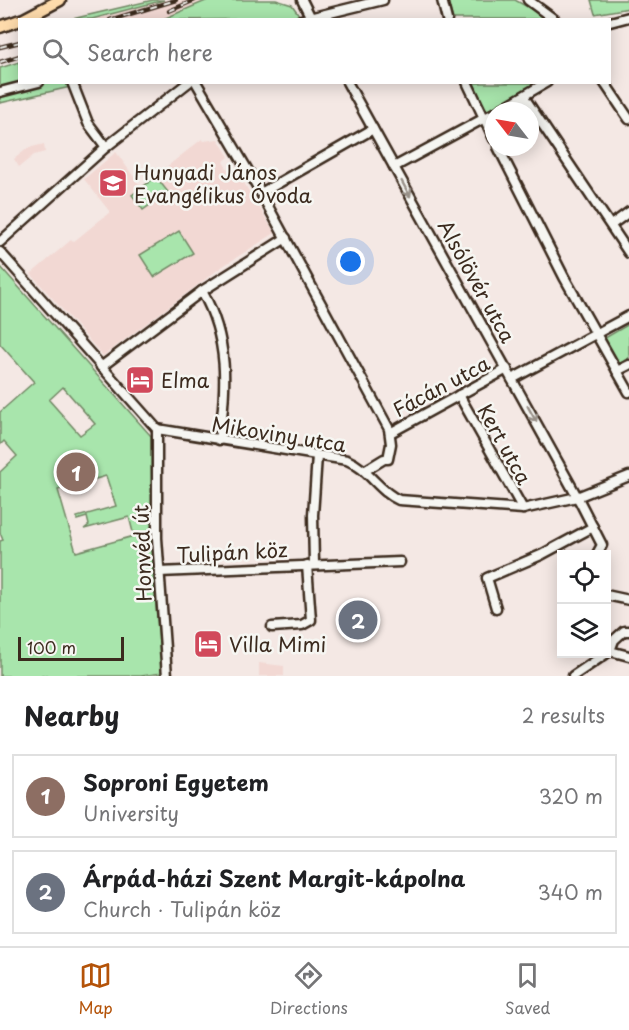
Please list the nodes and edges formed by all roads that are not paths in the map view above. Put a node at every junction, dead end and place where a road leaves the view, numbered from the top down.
1 (60, 0) edge
2 (302, 0) edge
3 (383, 0) edge
4 (442, 0) edge
5 (528, 0) edge
6 (629, 17) edge
7 (25, 18) edge
8 (311, 18) edge
9 (446, 18) edge
10 (552, 18) edge
11 (18, 21) edge
12 (611, 22) edge
13 (0, 27) edge
14 (31, 84) edge
15 (73, 84) edge
16 (185, 84) edge
17 (197, 84) edge
18 (348, 84) edge
19 (468, 84) edge
20 (544, 84) edge
21 (605, 84) edge
22 (0, 92) edge
23 (524, 96) junction
24 (514, 102) edge
25 (484, 119) joint
26 (629, 119) edge
27 (373, 129) junction
28 (106, 147) junction
29 (503, 156) edge
30 (394, 167) junction
31 (261, 194) junction
32 (629, 212) edge
33 (610, 225) junction
34 (286, 238) junction
35 (0, 242) edge
36 (0, 252) edge
37 (629, 253) edge
38 (202, 291) junction
39 (629, 316) edge
40 (596, 333) junction
41 (629, 364) edge
42 (101, 367) junction
43 (507, 369) junction
44 (617, 371) junction
45 (513, 379) junction
46 (629, 392) edge
47 (459, 395) junction
48 (157, 429) junction
49 (390, 433) junction
50 (219, 440) junction
51 (317, 456) junction
52 (366, 470) junction
53 (629, 476) edge
54 (577, 497) junction
55 (523, 509) junction
56 (593, 527) junction
57 (600, 550) edge
58 (400, 562) dead end
59 (311, 565) junction
60 (159, 572) junction
61 (611, 596) edge
62 (629, 600) edge
63 (496, 608) dead end
64 (272, 627) dead end
65 (629, 631) edge
66 (611, 648) edge
67 (611, 651) edge
68 (629, 656) edge
69 (600, 658) edge
70 (166, 676) edge
71 (573, 676) edge

1 - 7 main road
2 - 8 street
3 - 8 street
4 - 9 street
5 - 10 street
6 - 12 street
11 - 13 main road
14 - 22 street
15 - 28 street
16 - 28 street
17 - 31 street
18 - 27 street, Alsólövér utca
19 - 25 street
20 - 23 street
21 - 26 street
23 - 24 street
23 - 33 street
25 - 30 street
27 - 30 street, Alsólövér utca
27 - 31 street
28 - 35 street
29 - 40 street
30 -> 43 street, Alsólövér utca
31 - 34 street
32 - 33 street
33 - 37 street
34 - 38 street
34 - 49 street
36 - 42 street
38 - 42 street
38 - 50 street
39 - 40 street
40 - 44 street
40 - 45 street
41 - 44 street
42 - 48 street
43 - 45 street, Alsólövér utca
43 - 47 street, Fácán utca
44 - 46 street
45 -> 54 street, Alsólövér utca
47 - 49 street, Fácán utca
47 - 55 street, Kert utca
48 - 50 street, Mikoviny utca
48 - 60 street, Honvéd út
49 - 52 street
50 - 51 street, Mikoviny utca
51 - 52 street, Mikoviny utca
51 - 59 street
52 - 55 street, Mikoviny utca
53 - 54 street, Mikoviny utca
54 - 55 street, Mikoviny utca
54 - 56 street, Alsólövér utca
56 - 57 street, Alsólövér utca
56 - 63 street
58 - 59 street, Tulipán köz
59 - 60 street, Tulipán köz
59 - 64 street, Tulipán köz
60 - 70 street, Honvéd út
61 - 62 street
65 - 66 street
67 - 68 street
69 - 71 street

